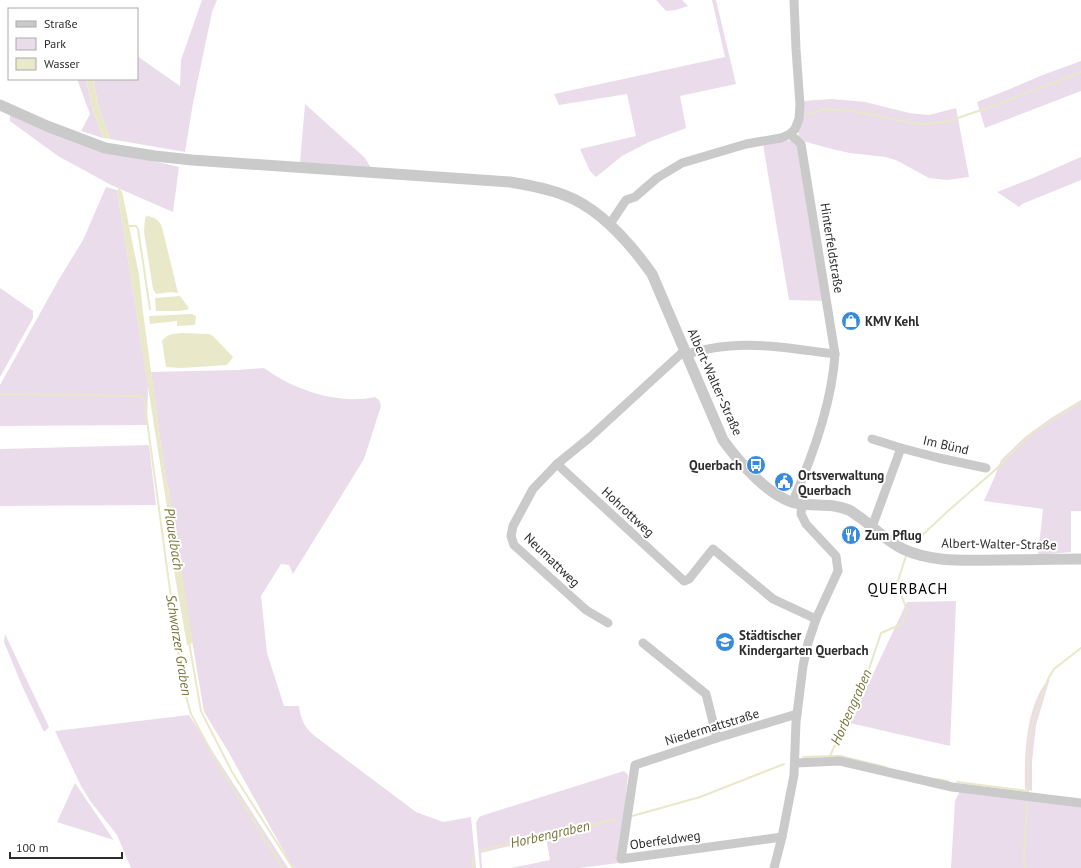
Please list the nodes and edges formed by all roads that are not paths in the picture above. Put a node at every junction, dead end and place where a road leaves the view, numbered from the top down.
1 (794, 0) edge
2 (0, 104) edge
3 (790, 134) junction
4 (610, 224) junction
5 (686, 352) junction
6 (835, 354) junction
7 (872, 439) dead end
8 (901, 448) junction
9 (557, 464) junction
10 (986, 468) dead end
11 (797, 503) junction
12 (872, 527) junction
13 (1081, 559) edge
14 (816, 619) junction
15 (608, 623) dead end
16 (643, 644) dead end
17 (797, 714) junction
18 (717, 738) junction
19 (795, 763) junction
20 (635, 765) joint
21 (1081, 802) edge
22 (782, 837) junction
23 (774, 868) edge

1 - 3 street
2 - 4 street, Albert-Walter-Straße
3 - 4 street
3 - 6 street, Hinterfeldstraße
4 - 5 street, Albert-Walter-Straße
5 - 6 street
5 - 9 street
5 - 11 street, Albert-Walter-Straße
6 - 11 street, Hinterfeldstraße
7 - 8 street, Im Bünd
8 - 10 street, Im Bünd
8 - 12 street
9 - 14 street, Hohrottweg
9 - 15 street, Neumattweg
11 - 12 street, Albert-Walter-Straße
11 - 14 street
12 - 13 street, Albert-Walter-Straße
14 - 17 street
16 - 18 street
17 - 18 street, Niedermattstraße
17 - 19 street
18 - 20 street, Niedermattstraße
19 - 21 street
19 - 22 street
20 - 22 street, Oberfeldweg
22 - 23 street

